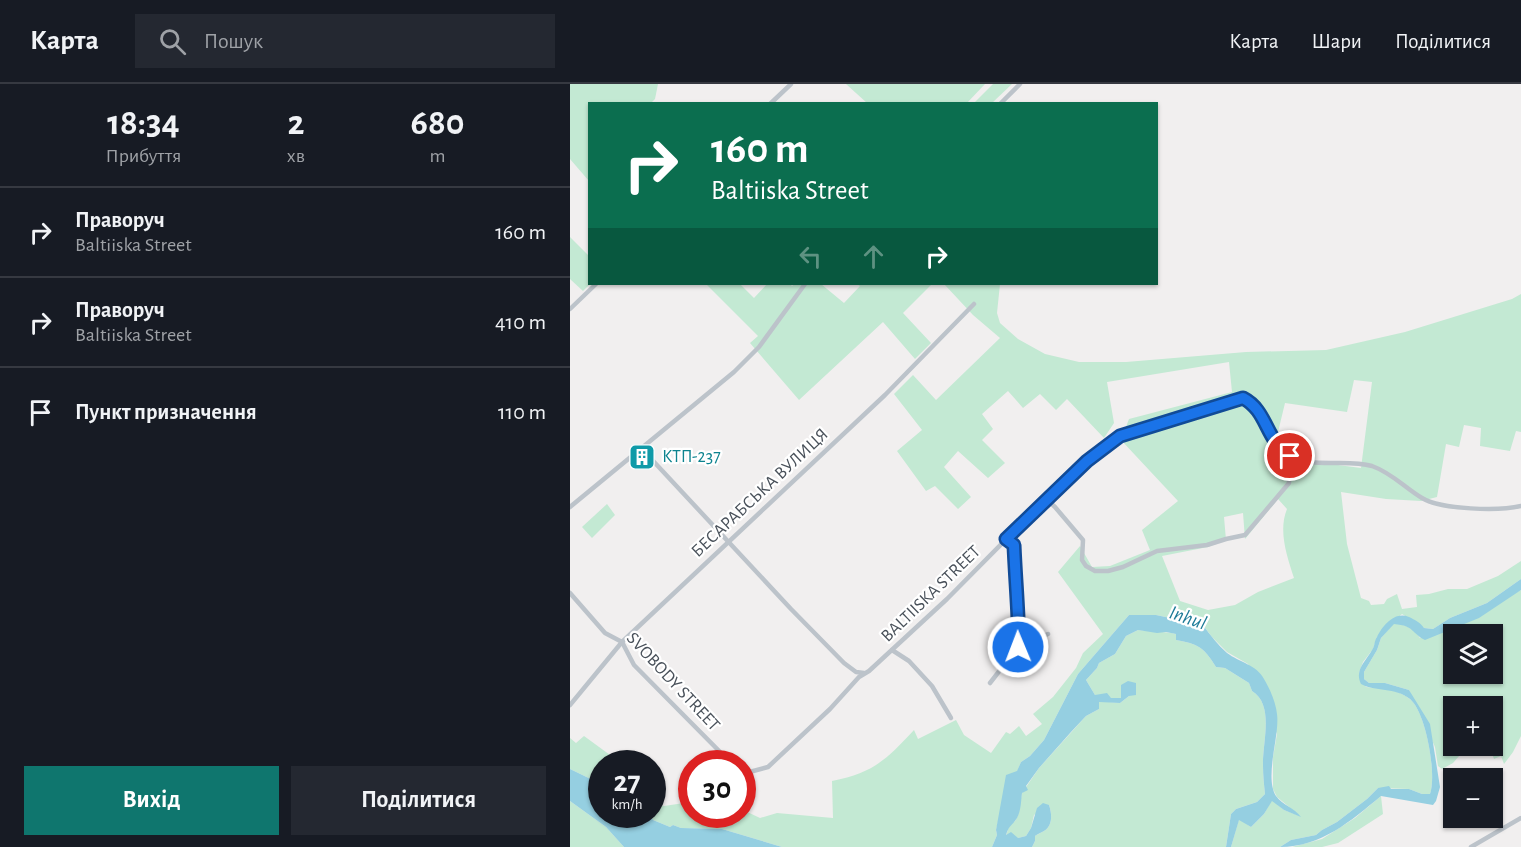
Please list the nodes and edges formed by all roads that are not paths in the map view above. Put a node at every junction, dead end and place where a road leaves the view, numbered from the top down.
1 (791, 84) edge
2 (1020, 84) edge
3 (772, 102) edge
4 (1002, 102) edge
5 (595, 285) edge
6 (803, 285) edge
7 (974, 304) dead end
8 (570, 309) edge
9 (642, 449) junction
10 (1279, 449) junction
11 (1046, 500) junction
12 (1521, 506) edge
13 (570, 507) edge
14 (1006, 539) junction
15 (728, 542) junction
16 (570, 593) edge
17 (1048, 634) dead end
18 (622, 642) junction
19 (1018, 647) junction
20 (892, 650) junction
21 (869, 671) junction
22 (990, 683) dead end
23 (570, 705) edge
24 (951, 718) dead end
25 (718, 750) edge
26 (756, 770) edge
27 (1521, 818) edge
28 (1471, 847) edge

1 - 3 street
2 - 4 street
5 - 8 street
6 - 9 street
7 - 15 street, БЕСАРАБСЬКА ВУЛИЦЯ
9 - 13 street
9 - 15 street
10 - 11 street, BALTIISKA STREET
10 - 11 street
10 - 12 street
11 - 14 street, BALTIISKA STREET
14 - 19 street
14 - 20 street, BALTIISKA STREET
15 - 18 street, БЕСАРАБСЬКА ВУЛИЦЯ
15 - 21 street
16 - 18 street, SVOBODY STREET
17 - 19 street
18 - 23 street, БЕСАРАБСЬКА ВУЛИЦЯ
18 - 25 street, SVOBODY STREET
19 - 22 street
20 - 21 street, BALTIISKA STREET
20 - 24 street
21 - 26 street, BALTIISKA STREET
27 - 28 street

